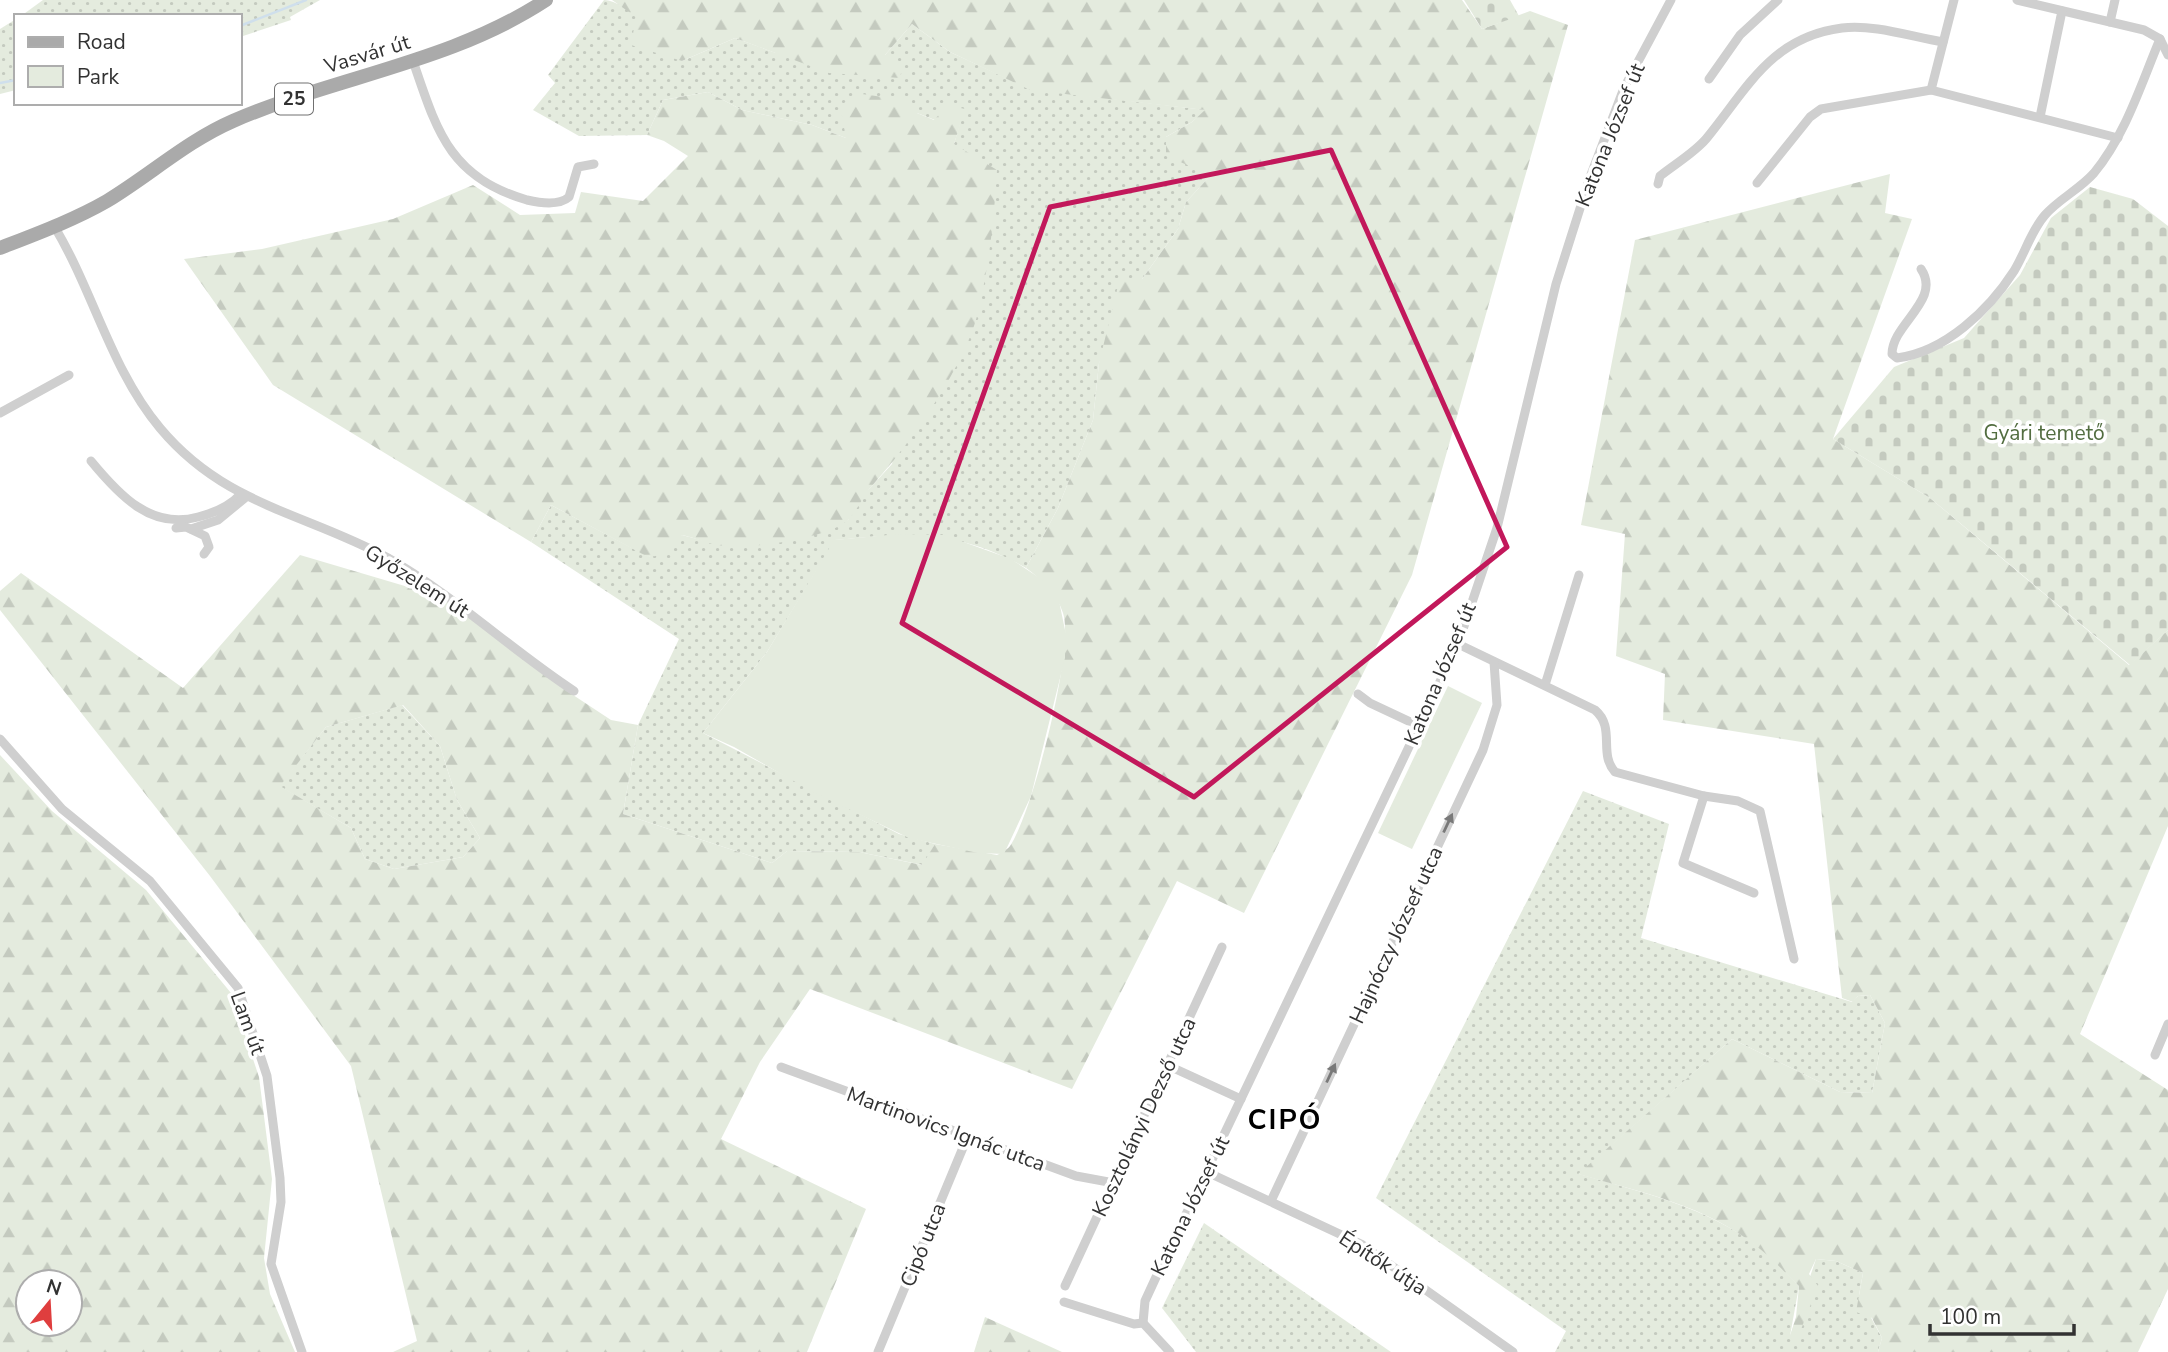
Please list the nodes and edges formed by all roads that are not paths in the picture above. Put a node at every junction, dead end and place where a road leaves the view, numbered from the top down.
1 (545, 0) edge
2 (1671, 0) edge
3 (1778, 0) edge
4 (1954, 0) edge
5 (2017, 0) edge
6 (2115, 0) edge
7 (2062, 11) junction
8 (2110, 22) junction
9 (2160, 39) junction
10 (1943, 42) junction
11 (2168, 55) edge
12 (413, 61) junction
13 (1709, 79) dead end
14 (1931, 90) junction
15 (2040, 117) junction
16 (2118, 138) junction
17 (594, 164) dead end
18 (1757, 183) dead end
19 (1658, 184) dead end
20 (54, 226) junction
21 (0, 248) edge
22 (1922, 269) dead end
23 (69, 375) dead end
24 (0, 413) edge
25 (91, 461) dead end
26 (244, 496) junction
27 (176, 528) dead end
28 (191, 529) junction
29 (204, 554) dead end
30 (1579, 575) dead end
31 (1458, 644) junction
32 (1494, 662) junction
33 (1545, 685) junction
34 (573, 691) dead end
35 (1358, 694) dead end
36 (1419, 726) junction
37 (0, 739) edge
38 (1704, 796) junction
39 (1754, 893) dead end
40 (1222, 947) dead end
41 (1794, 959) dead end
42 (2168, 1024) edge
43 (2155, 1055) dead end
44 (1169, 1066) junction
45 (780, 1067) dead end
46 (1241, 1099) junction
47 (967, 1138) junction
48 (1207, 1172) junction
49 (1114, 1183) junction
50 (1270, 1201) junction
51 (1065, 1286) dead end
52 (1064, 1302) dead end
53 (1143, 1323) junction
54 (302, 1352) edge
55 (878, 1352) edge
56 (1170, 1352) edge
57 (1513, 1352) edge

1 - 12 main road, Vasvár út / 25
2 - 31 street, Katona József út
3 - 13 street
4 - 10 street
5 - 7 street
6 - 8 street
7 - 8 street
7 - 15 street
8 - 9 street
9 - 11 street
9 - 16 street
10 - 14 street
10 - 19 street
12 - 17 street
12 - 20 main road, Vasvár út / 25
14 - 15 street
14 - 18 street
15 - 16 street
16 - 22 street
20 - 21 main road, 25
20 - 26 street, Győzelem út
23 - 24 street
25 - 26 street
26 - 28 street
26 - 34 street, Győzelem út
27 - 28 street
28 - 29 street
30 - 33 street
31 - 32 street
31 - 36 street, Katona József út
32 - 33 street
50 -> 32 street, Hajnóczy József utca
33 - 38 street
35 - 36 street
36 - 46 street, Katona József út
37 - 54 street, Lam út
38 - 39 street
38 - 41 street
40 - 44 street, Kosztolányi Dezső utca
42 - 43 street
44 - 46 street
44 - 49 street, Kosztolányi Dezső utca
45 - 47 street, Martinovics Ignác utca
46 - 48 street, Katona József út
47 - 49 street, Martinovics Ignác utca
47 - 55 street, Cipó utca
48 - 50 street, Építők útja
48 - 53 street, Katona József út
49 - 51 street, Kosztolányi Dezső utca
50 - 57 street, Építők útja
52 - 53 street
53 - 56 street

